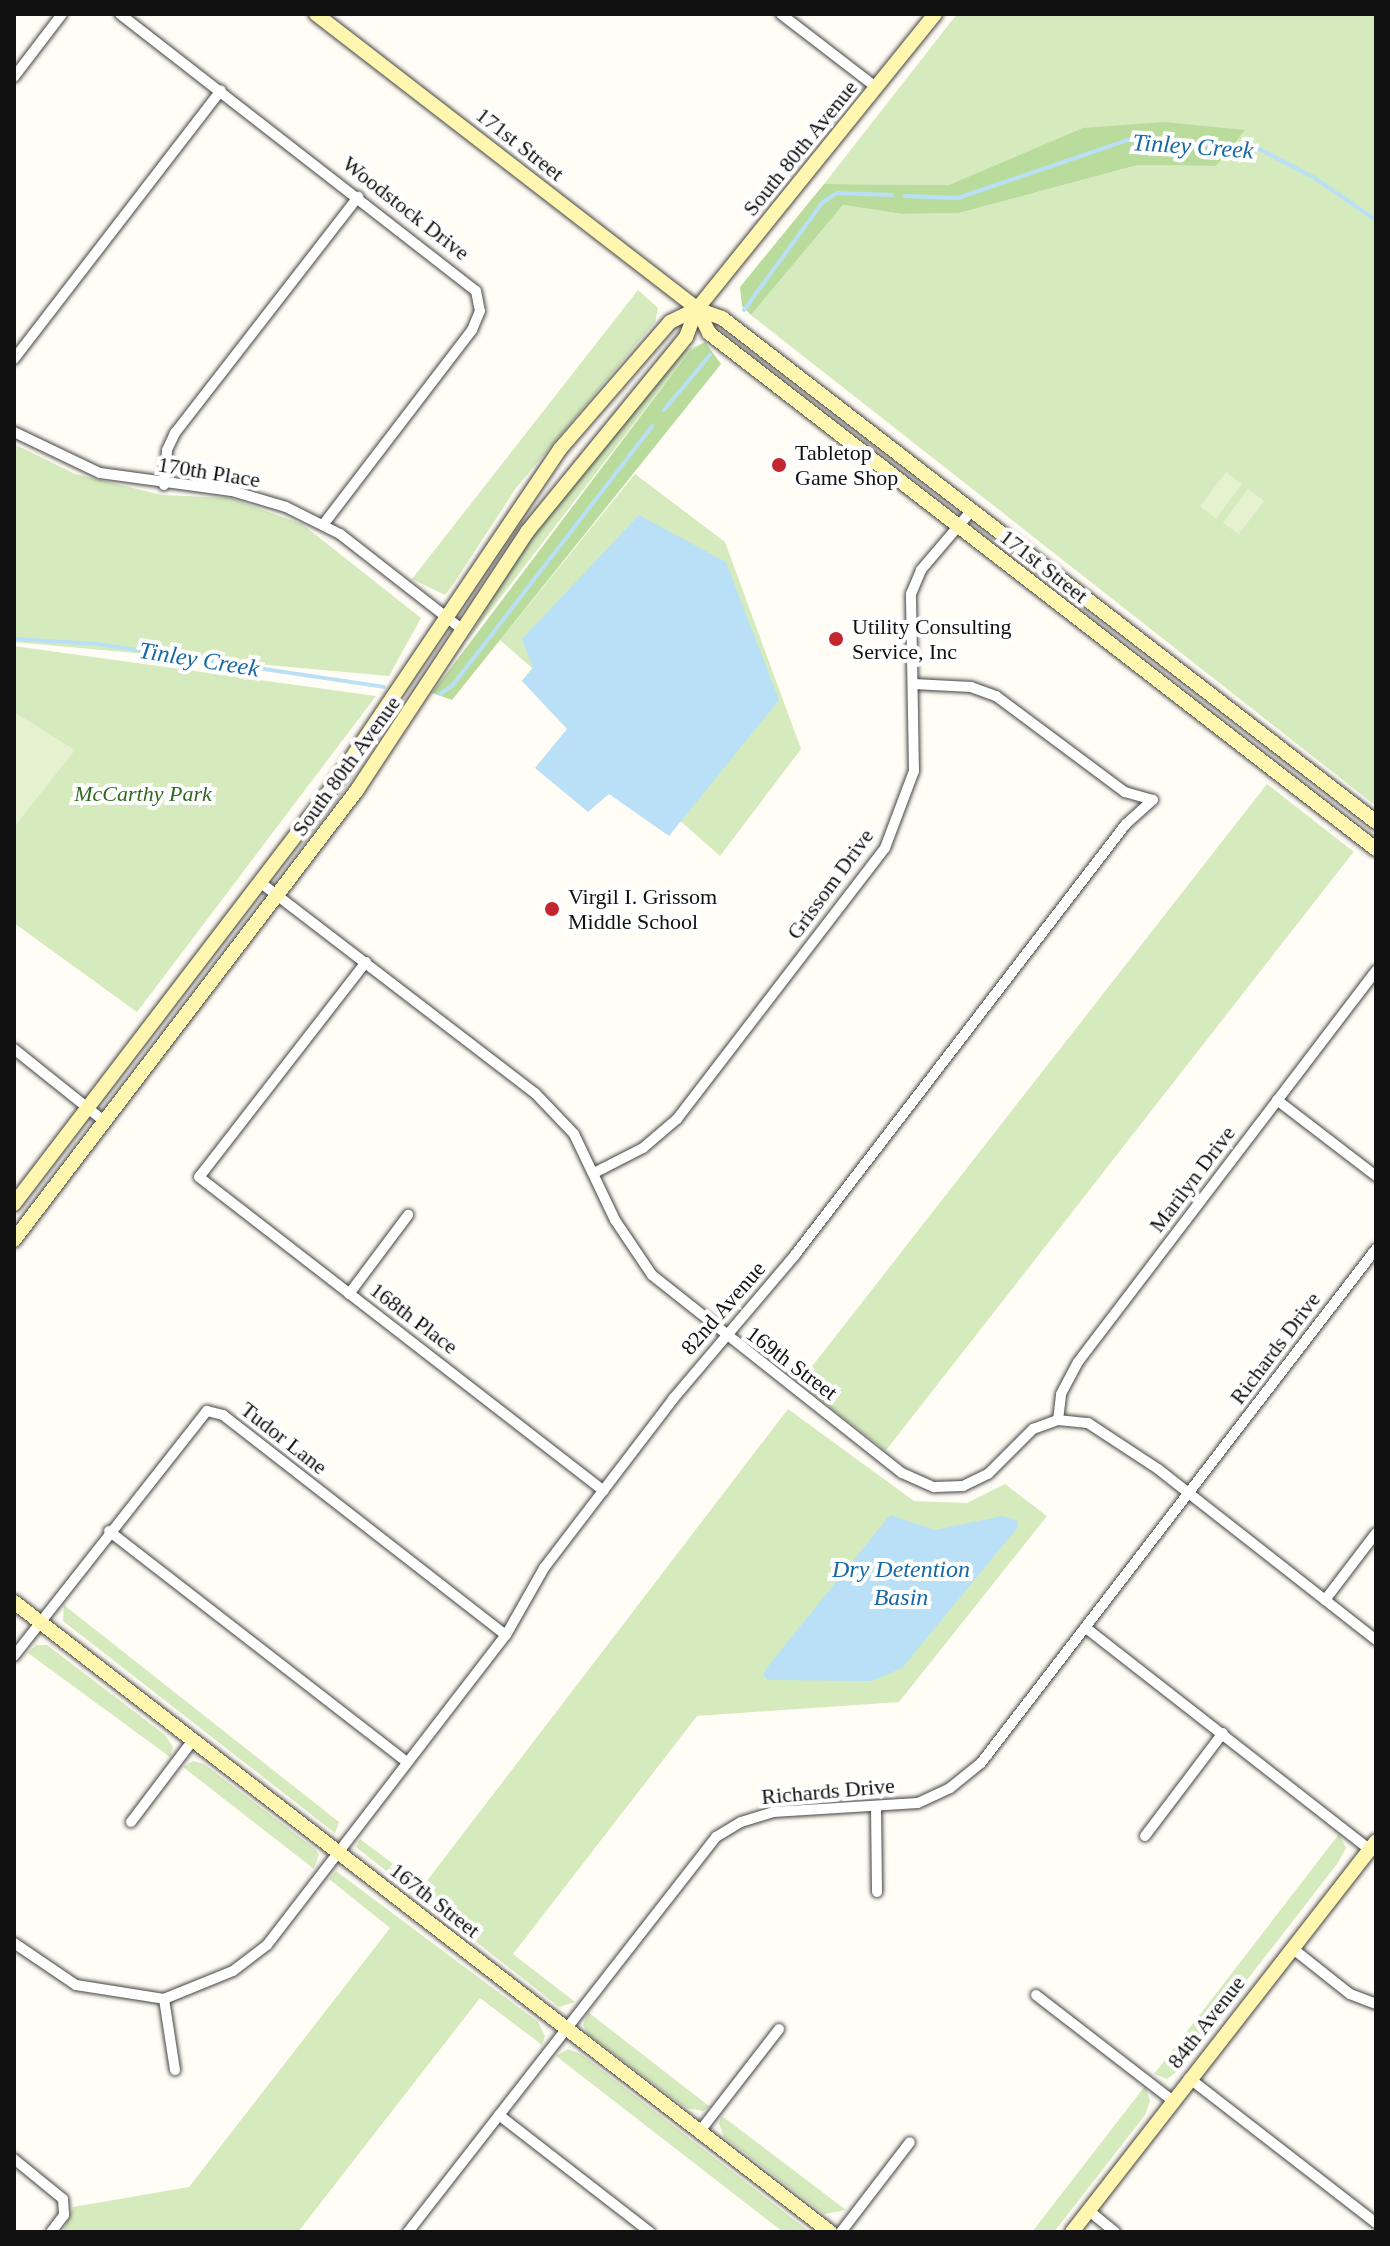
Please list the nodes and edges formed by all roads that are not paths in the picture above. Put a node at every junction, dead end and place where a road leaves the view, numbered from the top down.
1 (62, 14) edge
2 (120, 14) edge
3 (316, 14) edge
4 (781, 14) edge
5 (935, 14) edge
6 (14, 77) edge
7 (877, 88) junction
8 (221, 90) junction
9 (358, 197) junction
10 (697, 309) junction
11 (14, 359) edge
12 (14, 432) edge
13 (164, 485) junction
14 (972, 510) junction
15 (323, 525) junction
16 (957, 527) junction
17 (445, 618) junction
18 (464, 631) junction
19 (914, 684) junction
20 (1376, 822) edge
21 (1376, 849) edge
22 (261, 883) junction
23 (278, 896) junction
24 (366, 962) junction
25 (1376, 971) edge
26 (14, 1049) edge
27 (1277, 1100) junction
28 (87, 1108) junction
29 (105, 1122) junction
30 (596, 1172) junction
31 (1376, 1176) edge
32 (14, 1204) edge
33 (408, 1215) dead end
34 (14, 1240) edge
35 (1376, 1249) edge
36 (349, 1294) junction
37 (723, 1336) junction
38 (1058, 1420) junction
39 (604, 1491) junction
40 (1188, 1493) junction
41 (109, 1531) junction
42 (1376, 1533) edge
43 (1325, 1600) junction
44 (14, 1602) edge
45 (39, 1622) junction
46 (1086, 1628) junction
47 (506, 1635) junction
48 (1376, 1640) edge
49 (14, 1656) edge
50 (1223, 1733) junction
51 (193, 1740) junction
52 (407, 1762) junction
53 (876, 1808) junction
54 (131, 1822) dead end
55 (1145, 1836) dead end
56 (1373, 1845) edge
57 (338, 1853) junction
58 (877, 1892) dead end
59 (14, 1943) edge
60 (1292, 1948) junction
61 (1036, 1995) dead end
62 (164, 1999) junction
63 (1376, 2004) edge
64 (565, 2029) junction
65 (779, 2029) dead end
66 (175, 2070) dead end
67 (1189, 2078) junction
68 (1173, 2101) junction
69 (499, 2115) junction
70 (700, 2131) junction
71 (910, 2142) dead end
72 (14, 2159) edge
73 (1088, 2210) junction
74 (1376, 2223) edge
75 (51, 2232) edge
76 (408, 2232) edge
77 (650, 2232) edge
78 (830, 2232) edge
79 (841, 2232) edge
80 (1072, 2232) edge
81 (1115, 2232) edge

1 - 6 street
2 - 8 street, Woodstock Drive
3 - 10 street, 171st Street
4 - 7 street
5 - 7 street, South 80th Avenue
7 - 10 street, South 80th Avenue
8 - 9 street, Woodstock Drive
8 - 11 street
9 - 13 street
9 - 15 street, Woodstock Drive
10 - 14 street, 171st Street
10 - 16 street, 171st Street
10 - 17 street, South 80th Avenue
10 - 18 street, South 80th Avenue
12 - 13 street, 170th Place
13 - 15 street, 170th Place
14 - 16 street, Grissom Drive
14 - 20 street, 171st Street
15 - 17 street, 170th Place
16 - 19 street, Grissom Drive
16 - 21 street, 171st Street
17 - 18 street, 170th Place
17 - 22 street, South 80th Avenue
18 - 23 street, South 80th Avenue
19 - 30 street, Grissom Drive
19 - 37 street, 82nd Avenue
22 - 23 street, 169th Street
22 - 28 street, South 80th Avenue
23 - 24 street, 169th Street
23 - 29 street, South 80th Avenue
24 - 30 street, 169th Street
24 - 36 street, 168th Place
25 - 27 street, Marilyn Drive
26 - 28 street
27 - 31 street
27 - 38 street, Marilyn Drive
28 - 29 street
28 - 32 street, South 80th Avenue
29 - 34 street, South 80th Avenue
30 - 37 street, 169th Street
33 - 36 street
35 - 40 street, Richards Drive
36 - 39 street, 168th Place
37 - 38 street, 169th Street
37 - 39 street, 82nd Avenue
38 - 40 street
39 - 47 street, 82nd Avenue
40 - 43 street
40 - 46 street, Richards Drive
41 - 45 street, Tudor Lane
41 - 47 street, Tudor Lane
41 - 52 street
42 - 43 street
43 - 48 street
44 - 45 street, 167th Street
45 - 49 street, Tudor Lane
45 - 51 street, 167th Street
46 - 50 street
46 - 53 street, Richards Drive
47 - 52 street, 82nd Avenue
50 - 55 street
50 - 56 street
51 - 54 street
51 - 57 street, 167th Street
52 - 57 street, 82nd Avenue
53 - 58 street
53 - 64 street, Richards Drive
56 - 60 street, 84th Avenue
57 - 62 street, 82nd Avenue
57 - 64 street, 167th Street
59 - 62 street
60 - 63 street
60 - 67 street, 84th Avenue
61 - 68 street
62 - 66 street
64 - 69 street, Richards Drive
64 - 70 street, 167th Street
65 - 70 street
67 - 68 street, 84th Avenue
67 - 74 street
68 - 73 street, 84th Avenue
69 - 76 street, Richards Drive
69 - 77 street
70 - 78 street, 167th Street
71 - 79 street
72 - 75 street
73 - 80 street, 84th Avenue
73 - 81 street

